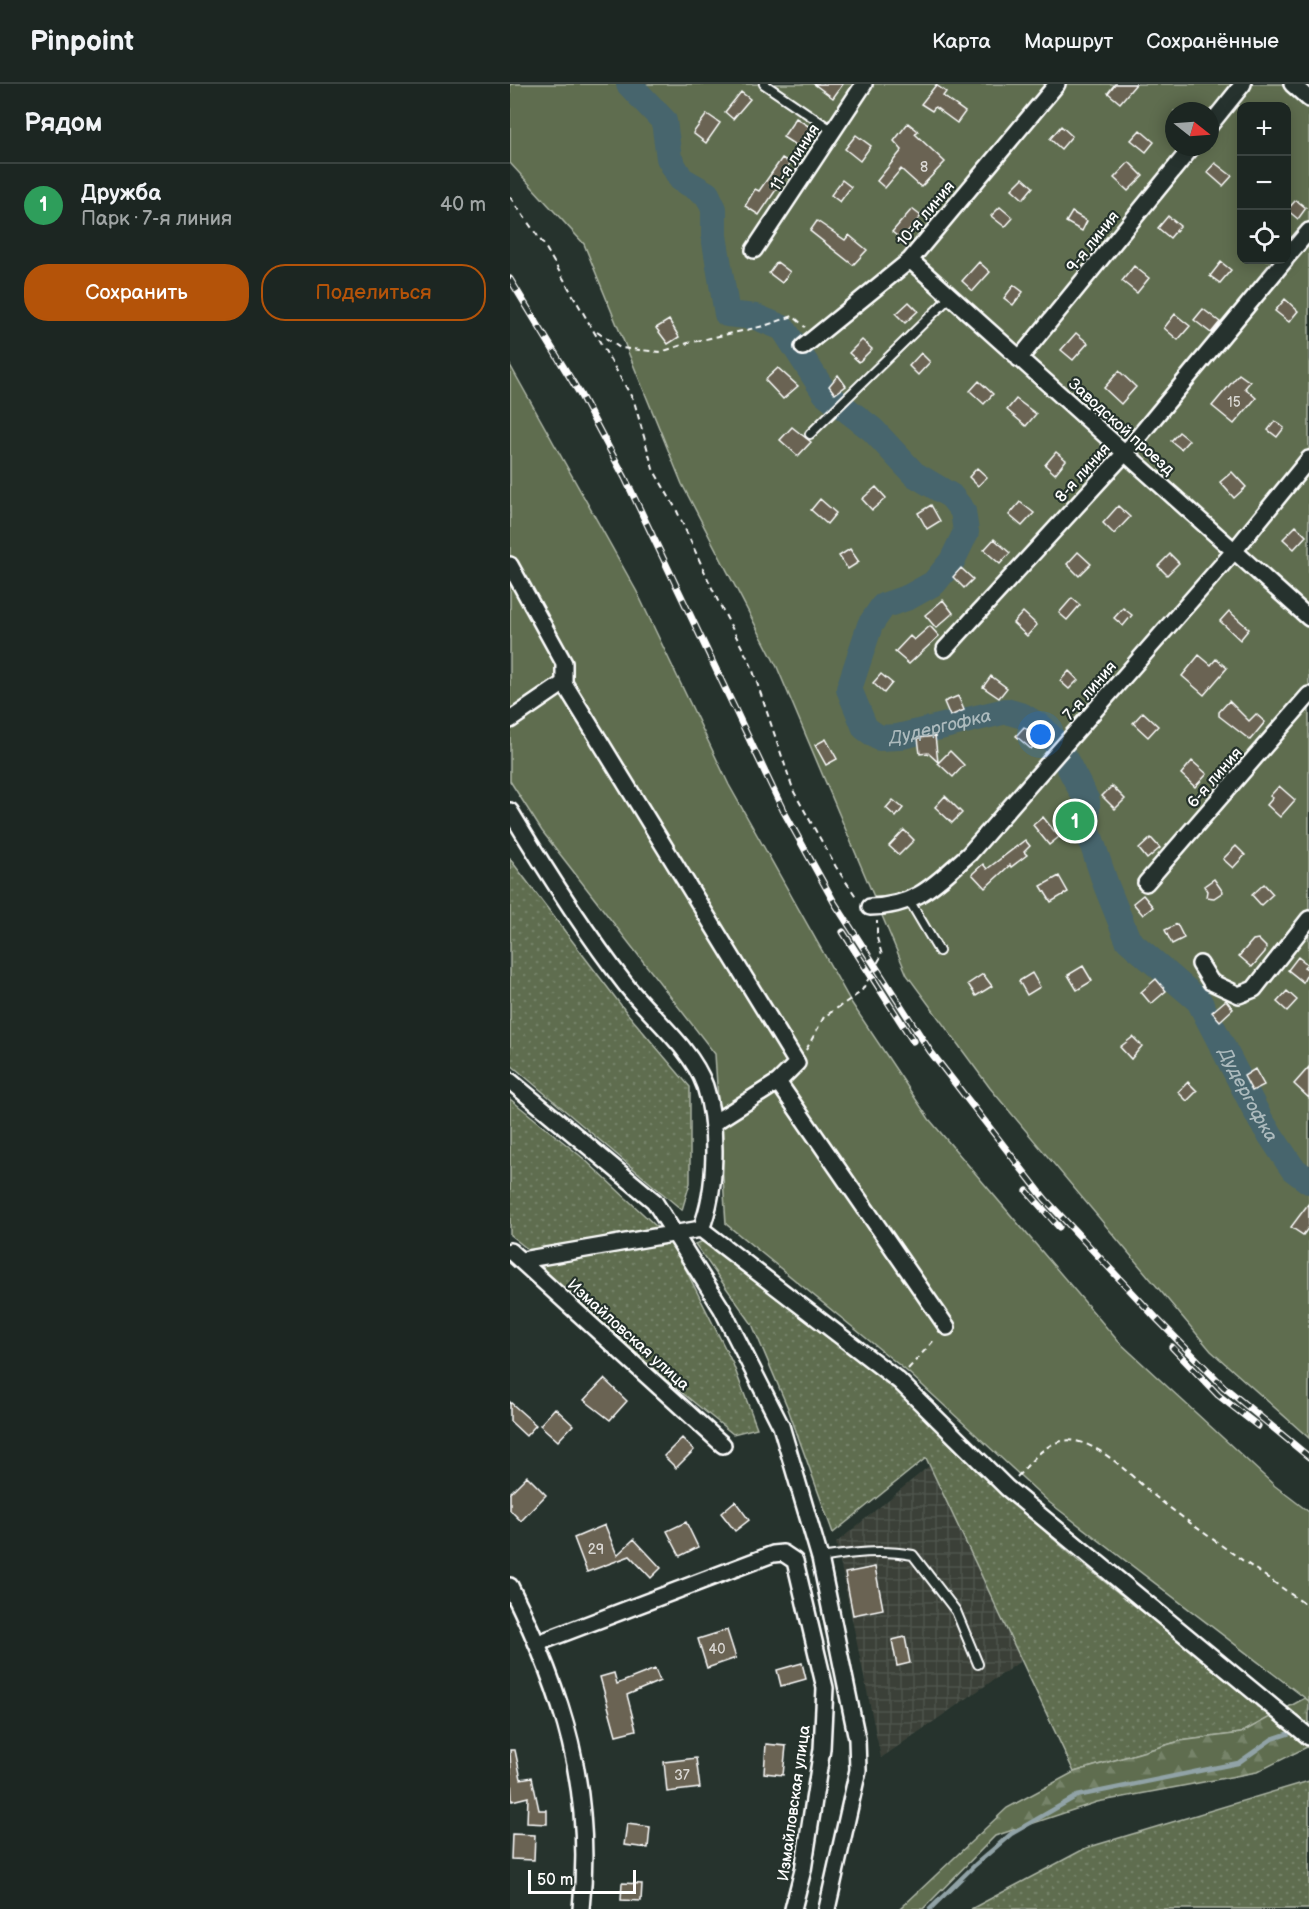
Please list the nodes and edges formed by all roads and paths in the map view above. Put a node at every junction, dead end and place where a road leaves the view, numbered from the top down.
1 (764, 84) edge
2 (864, 84) edge
3 (1057, 84) edge
4 (1243, 84) edge
5 (1292, 84) edge
6 (1309, 99) edge
7 (1219, 114) edge
8 (833, 131) junction
9 (1185, 156) edge
10 (510, 197) edge
11 (1309, 231) edge
12 (754, 250) dead end
13 (1291, 253) edge
14 (910, 260) junction
15 (1282, 264) edge
16 (950, 297) junction
17 (793, 316) dead end
18 (595, 330) junction
19 (803, 347) dead end
20 (1019, 358) junction
21 (810, 434) dead end
22 (1125, 453) junction
23 (1309, 459) edge
24 (1235, 550) junction
25 (510, 565) edge
26 (1309, 618) edge
27 (945, 649) dead end
28 (564, 683) junction
29 (1309, 695) edge
30 (510, 720) edge
31 (510, 811) edge
32 (1146, 883) dead end
33 (909, 900) junction
34 (873, 907) junction
35 (1309, 919) edge
36 (939, 951) dead end
37 (1200, 964) dead end
38 (797, 1063) junction
39 (510, 1081) edge
40 (778, 1082) junction
41 (715, 1122) junction
42 (701, 1229) junction
43 (676, 1235) junction
44 (516, 1255) edge
45 (947, 1327) joint
46 (899, 1381) junction
47 (723, 1445) dead end
48 (1007, 1488) junction
49 (820, 1558) junction
50 (510, 1586) edge
51 (1309, 1607) edge
52 (538, 1643) junction
53 (978, 1664) dead end
54 (1309, 1737) edge
55 (581, 1909) edge
56 (793, 1909) edge
57 (827, 1909) edge

1 - 8 lane
2 - 8 street, 11-я линия
3 - 14 street, 10-я линия
4 - 7 street
5 - 6 street
8 - 12 street, 11-я линия
9 - 20 street, 9-я линия
10 - 18 path
11 - 13 street, 8-я линия
14 - 16 street, Заводской проезд
14 - 19 street, 10-я линия
15 - 22 street, 8-я линия
16 - 20 street, Заводской проезд
16 - 21 lane
17 - 18 path
18 - 34 path
20 - 22 street, Заводской проезд
22 - 24 street, Заводской проезд
22 - 27 street, 8-я линия
23 - 24 street, 7-я линия
24 - 26 street, Заводской проезд
24 - 33 street, 7-я линия
25 - 28 street
28 - 30 street
28 - 38 street
29 - 32 street, 6-я линия
31 - 41 street
33 - 34 street, 7-я линия
33 - 36 lane
34 - 38 path
35 - 37 street
38 - 40 street
39 - 43 street
40 - 41 street
40 - 45 street
41 - 42 street
42 - 43 street
42 - 46 street
43 - 44 street
43 - 49 street
44 - 47 street, Измайловская улица
45 - 46 path
46 - 48 street
48 - 51 path
48 - 54 street
49 - 53 lane
49 - 57 street
50 - 52 street
52 - 55 street
52 - 56 street, Измайловская улица

